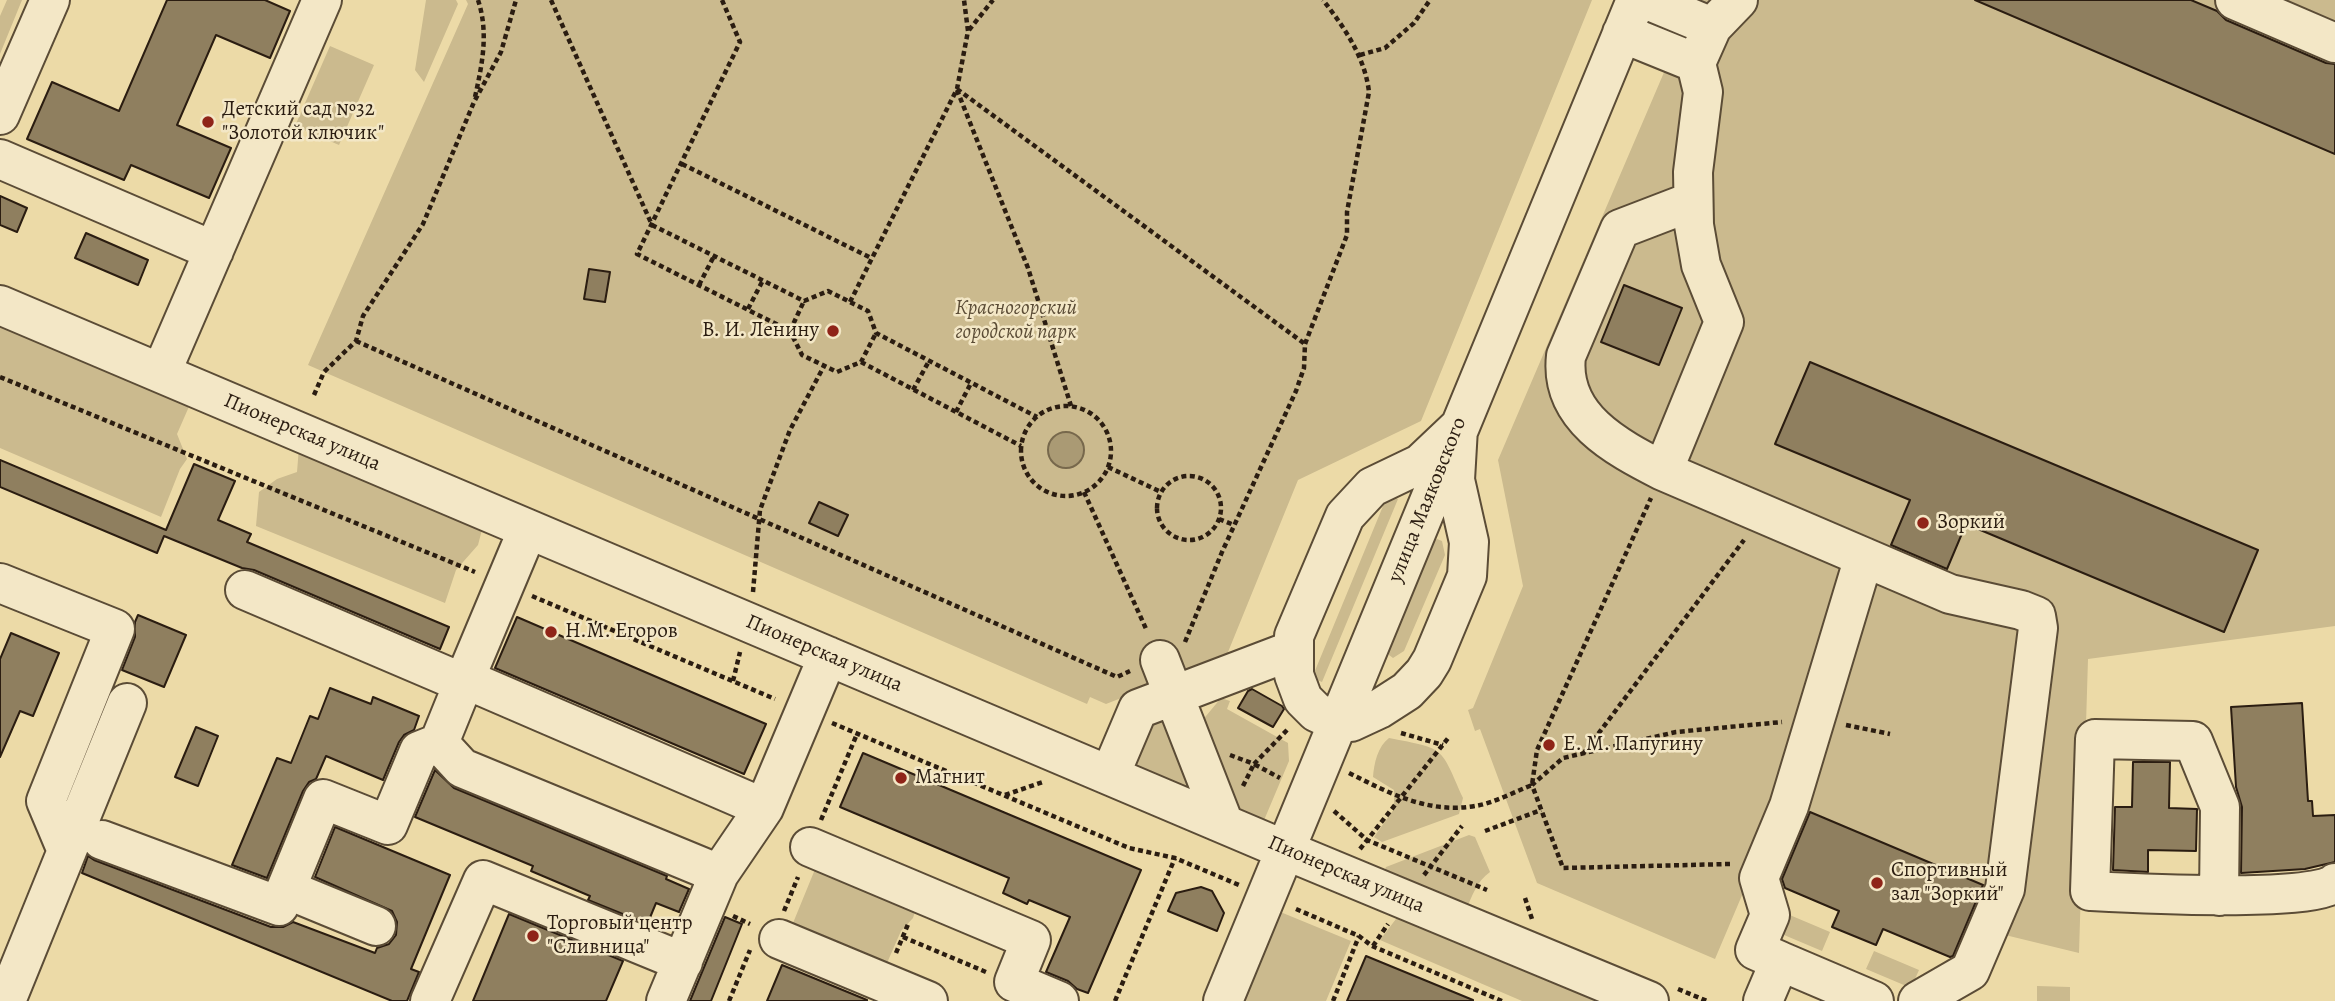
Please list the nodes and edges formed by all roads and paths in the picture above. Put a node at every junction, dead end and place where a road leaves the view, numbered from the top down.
1 (50, 0) edge
2 (322, 0) edge
3 (478, 0) edge
4 (516, 0) edge
5 (551, 0) edge
6 (722, 0) edge
7 (964, 0) edge
8 (993, 0) edge
9 (1323, 0) edge
10 (1430, 0) edge
11 (1647, 0) edge
12 (1738, 0) edge
13 (2235, 0) edge
14 (1629, 16) edge
15 (1712, 27) junction
16 (968, 31) junction
17 (2335, 43) edge
18 (1360, 55) junction
19 (1696, 63) junction
20 (957, 89) junction
21 (474, 102) junction
22 (0, 115) edge
23 (0, 159) edge
24 (682, 164) junction
25 (1693, 201) junction
26 (652, 225) junction
27 (214, 251) junction
28 (714, 256) junction
29 (871, 258) junction
30 (763, 280) junction
31 (699, 285) junction
32 (804, 301) junction
33 (850, 302) junction
34 (0, 304) edge
35 (748, 309) junction
36 (790, 331) junction
37 (876, 333) junction
38 (356, 341) junction
39 (1306, 344) junction
40 (929, 361) junction
41 (861, 362) junction
42 (824, 366) junction
43 (161, 373) junction
44 (0, 377) edge
45 (971, 383) junction
46 (913, 390) junction
47 (314, 395) dead end
48 (1071, 406) junction
49 (956, 412) junction
50 (1037, 417) junction
51 (1458, 428) junction
52 (1021, 446) junction
53 (1108, 467) junction
54 (1663, 471) junction
55 (1084, 492) junction
56 (1161, 492) junction
57 (1763, 514) junction
58 (1219, 519) junction
59 (759, 520) junction
60 (1234, 525) junction
61 (528, 528) junction
62 (1864, 558) junction
63 (0, 583) edge
64 (506, 585) junction
65 (755, 586) dead end
66 (245, 590) dead end
67 (1293, 650) junction
68 (828, 656) junction
69 (1160, 660) junction
70 (464, 681) junction
71 (1174, 696) junction
72 (127, 703) dead end
73 (805, 711) junction
74 (1817, 719) junction
75 (1337, 722) junction
76 (1293, 724) dead end
77 (1890, 734) dead end
78 (1449, 737) dead end
79 (1191, 738) junction
80 (439, 743) junction
81 (1582, 754) junction
82 (1254, 764) junction
83 (1345, 771) dead end
84 (1110, 775) junction
85 (1049, 779) dead end
86 (1284, 780) dead end
87 (1532, 785) junction
88 (1004, 796) junction
89 (1400, 798) junction
90 (1329, 807) dead end
91 (764, 808) junction
92 (1541, 810) junction
93 (1224, 824) junction
94 (1485, 831) dead end
95 (1367, 840) junction
96 (84, 845) junction
97 (810, 847) dead end
98 (1285, 849) junction
99 (1175, 858) junction
100 (1765, 864) junction
101 (1340, 873) junction
102 (719, 874) junction
103 (2335, 883) edge
104 (1240, 886) dead end
105 (286, 889) junction
106 (1487, 890) dead end
107 (921, 894) junction
108 (2219, 896) junction
109 (1289, 906) dead end
110 (376, 926) dead end
111 (1359, 936) junction
112 (903, 937) junction
113 (779, 939) dead end
114 (1780, 961) junction
115 (683, 962) junction
116 (884, 983) junction
117 (1011, 989) edge
118 (6, 1001) edge
119 (430, 1001) edge
120 (666, 1001) edge
121 (928, 1001) edge
122 (1059, 1001) edge
123 (1115, 1001) edge
124 (1223, 1001) edge
125 (1332, 1001) edge
126 (1502, 1001) edge
127 (1649, 1001) edge
128 (1763, 1001) edge
129 (1874, 1001) edge
130 (1917, 1001) edge

1 - 22 street
2 - 27 street
3 - 21 path
4 - 21 path
5 - 26 path
6 - 24 path
7 - 16 path
8 - 16 path
9 - 18 path
10 - 18 path
11 - 15 street
12 - 15 street
13 - 17 street
14 - 19 street
14 - 51 street, улица Маяковского
15 - 19 street
16 - 20 path
18 - 39 path
19 - 25 street
20 - 29 path
20 - 39 path
20 - 48 path
21 - 38 path
23 - 27 street
24 - 26 path
24 - 29 path
25 - 54 street
25 - 54 street
26 - 28 path
26 - 31 path
27 - 43 street
28 - 30 path
28 - 31 path
29 - 33 path
30 - 32 path
30 - 35 path
31 - 35 path
32 - 33 path
32 - 36 path
33 - 37 path
34 - 43 street, Пионерская улица
35 - 36 path
36 - 42 path
37 - 40 path
37 - 41 path
38 - 47 path
38 - 59 path
39 - 60 path
40 - 45 path
40 - 46 path
41 - 42 path
41 - 46 path
42 - 59 path
43 - 61 street, Пионерская улица
44 - 64 path
45 - 49 path
45 - 50 path
46 - 49 path
48 - 50 path
48 - 53 path
49 - 52 path
50 - 52 path
51 - 67 street
51 - 75 street, улица Маяковского
51 - 75 street
52 - 55 path
53 - 55 path
53 - 56 path
54 - 57 street
54 - 87 path
55 - 69 path
56 - 58 path
56 - 58 path
57 - 62 street
57 - 81 path
58 - 60 path
59 - 65 path
59 - 69 path
60 - 69 path
61 - 64 street
61 - 68 street, Пионерская улица
62 - 74 street
62 - 130 street
63 - 96 street
64 - 70 street
64 - 73 path
66 - 70 street
67 - 71 street
67 - 75 street
68 - 73 street
68 - 84 street, Пионерская улица
69 - 71 street
70 - 80 street
70 - 91 street
71 - 79 street
71 - 84 street
72 - 96 street
73 - 88 path
73 - 91 street
74 - 77 path
74 - 81 path
74 - 100 street
75 - 98 street, улица Маяковского
76 - 82 path
78 - 89 path
79 - 82 path
79 - 93 street
80 - 102 street
80 - 105 street
81 - 87 path
82 - 86 path
82 - 93 path
83 - 89 path
84 - 93 street, Пионерская улица
85 - 88 path
87 - 89 path
87 - 92 path
88 - 99 path
89 - 95 path
90 - 95 path
91 - 102 street
92 - 94 path
92 - 100 path
93 - 98 street, Пионерская улица
95 - 101 path
95 - 106 path
96 - 105 street
96 - 118 street
97 - 107 street
98 - 101 street, Пионерская улица
98 - 124 street, улица Маяковского
99 - 104 path
99 - 123 path
100 - 114 street
101 - 127 street, Пионерская улица
102 - 115 street
103 - 108 street
105 - 110 street
107 - 112 path
107 - 117 street
108 - 108 street
109 - 111 path
111 - 125 path
111 - 126 path
112 - 116 path
112 - 117 path
113 - 116 street
114 - 128 street
114 - 129 street
115 - 119 street
115 - 120 street
116 - 121 street
117 - 122 street

